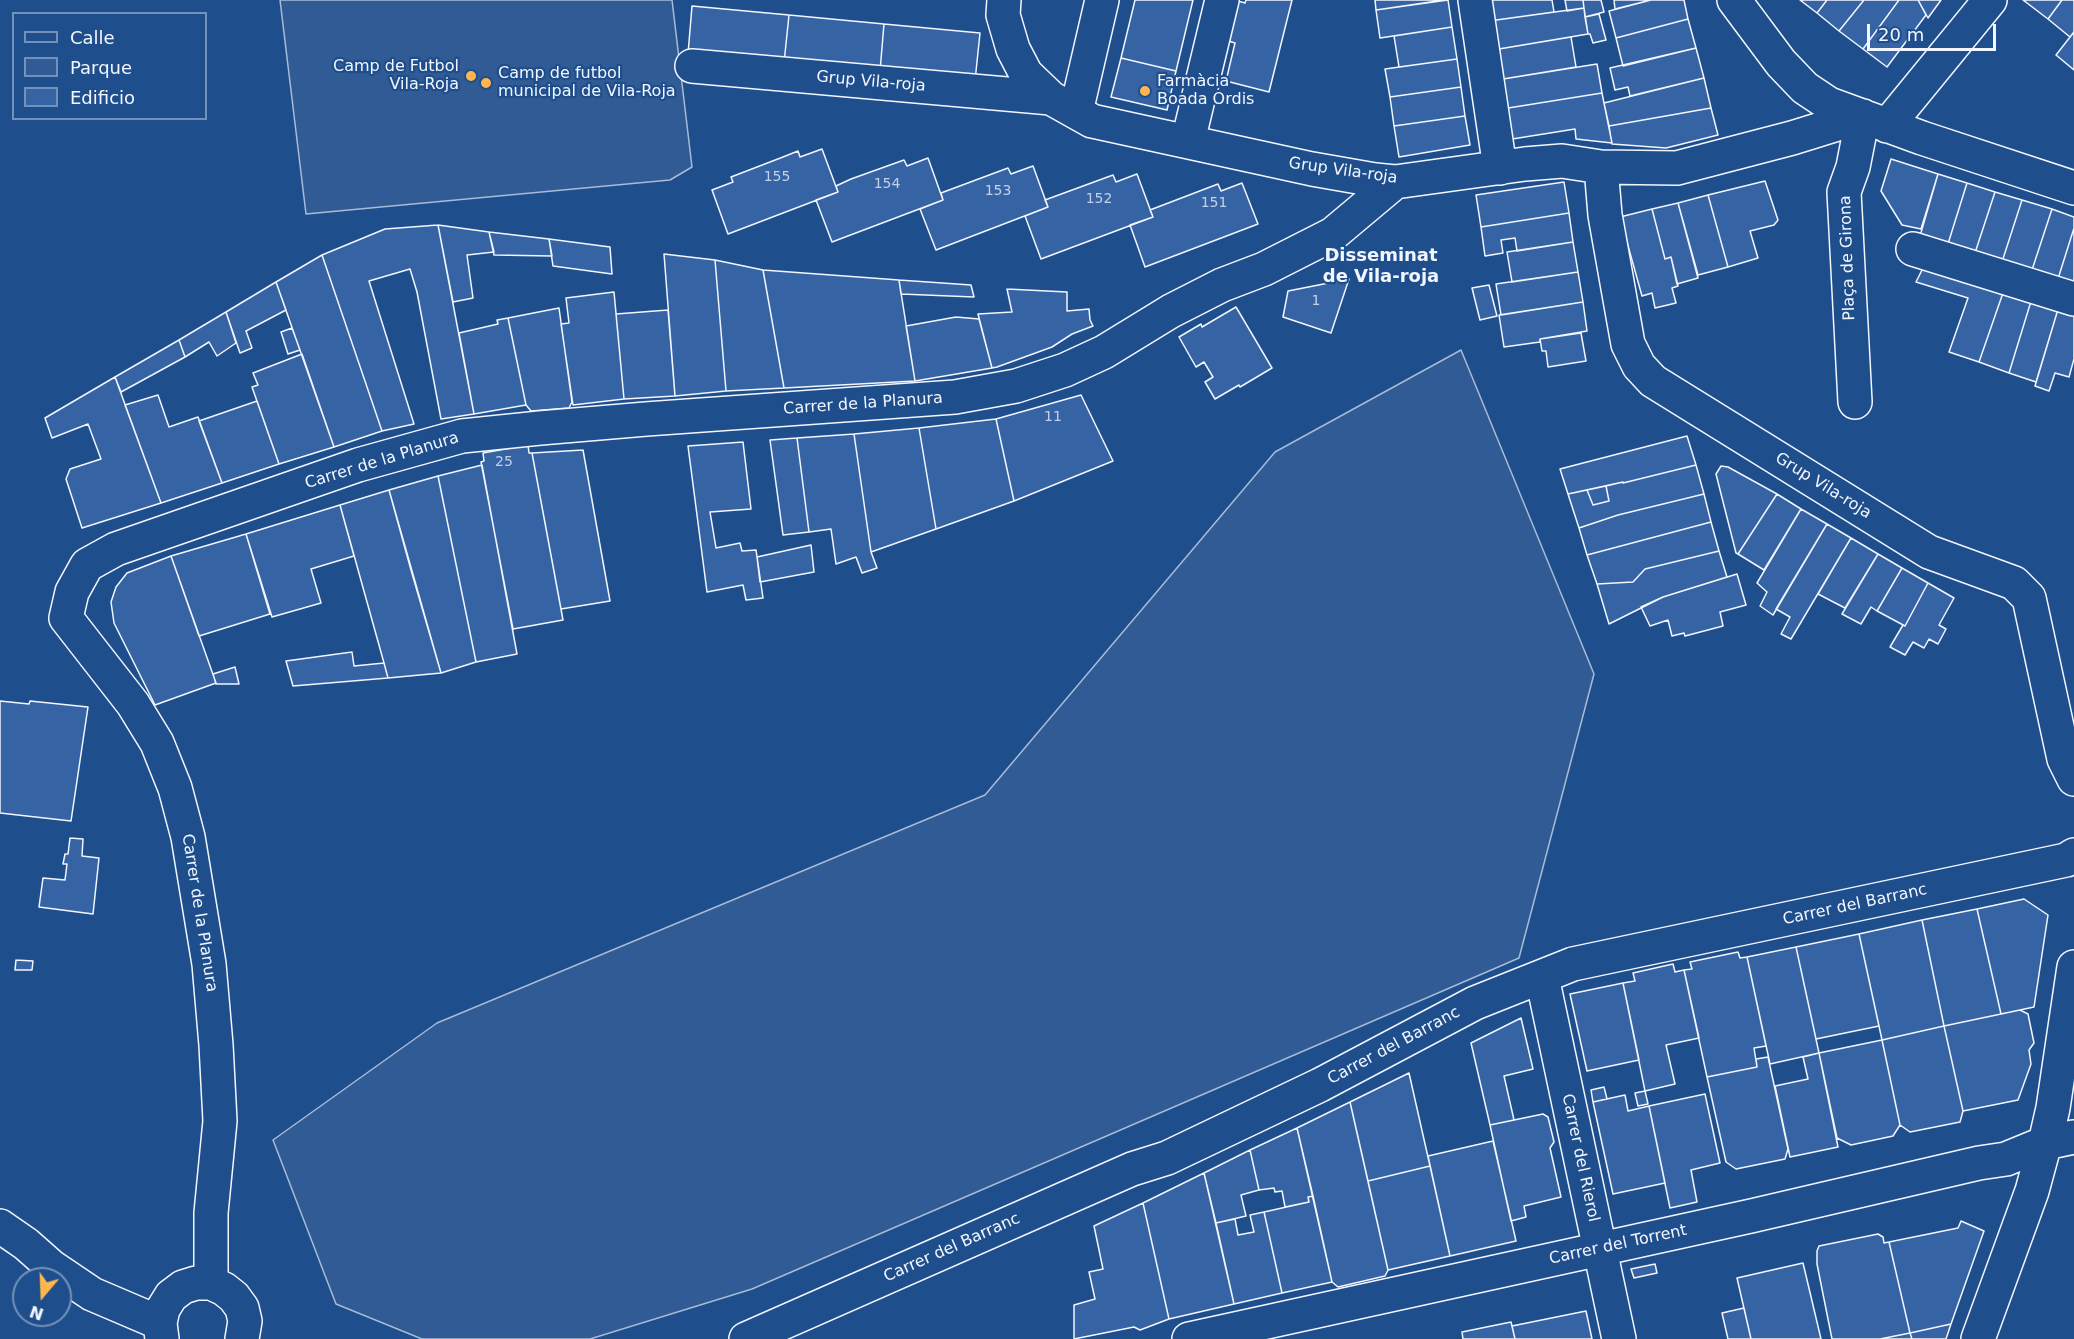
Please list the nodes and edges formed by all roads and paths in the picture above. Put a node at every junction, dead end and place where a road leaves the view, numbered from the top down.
1 (1004, 0) edge
2 (1102, 0) edge
3 (1222, 0) edge
4 (1475, 0) edge
5 (1734, 0) edge
6 (1990, 0) edge
7 (692, 66) dead end
8 (1063, 105) junction
9 (1875, 121) junction
10 (1188, 141) junction
11 (1601, 167) junction
12 (1500, 168) junction
13 (1395, 182) junction
14 (2074, 188) edge
15 (1913, 249) dead end
16 (2074, 298) edge
17 (1855, 402) dead end
18 (2074, 779) edge
19 (2074, 855) edge
20 (2074, 967) edge
21 (1542, 977) junction
22 (2059, 1140) edge
23 (0, 1226) edge
24 (1600, 1248) junction
25 (211, 1283) junction
26 (161, 1331) edge
27 (242, 1339) edge
28 (746, 1339) edge
29 (1189, 1339) edge
30 (1619, 1339) edge
31 (1978, 1339) edge

1 - 8 street, Grup Vila-roja
2 - 8 street
3 - 10 street
4 - 12 street
5 - 9 street
6 - 9 street
7 - 8 street, Grup Vila-roja
8 - 10 street, Grup Vila-roja
9 - 11 street, Grup Vila-roja
9 - 14 street
9 - 17 street, Plaça de Girona
10 - 13 street, Grup Vila-roja
11 - 12 street, Grup Vila-roja
11 - 18 street, Grup Vila-roja
12 - 13 street, Grup Vila-roja
13 - 25 street, Carrer de la Planura
15 - 16 street
19 - 21 street, Carrer del Barranc
20 - 22 street
21 - 24 street, Carrer del Rierol
21 - 28 street, Carrer del Barranc
22 - 24 street, Carrer del Torrent
22 - 31 street
23 - 26 street
24 - 29 street, Carrer del Torrent
24 - 30 street, Carrer del Rierol
25 - 26 street
25 - 27 street

